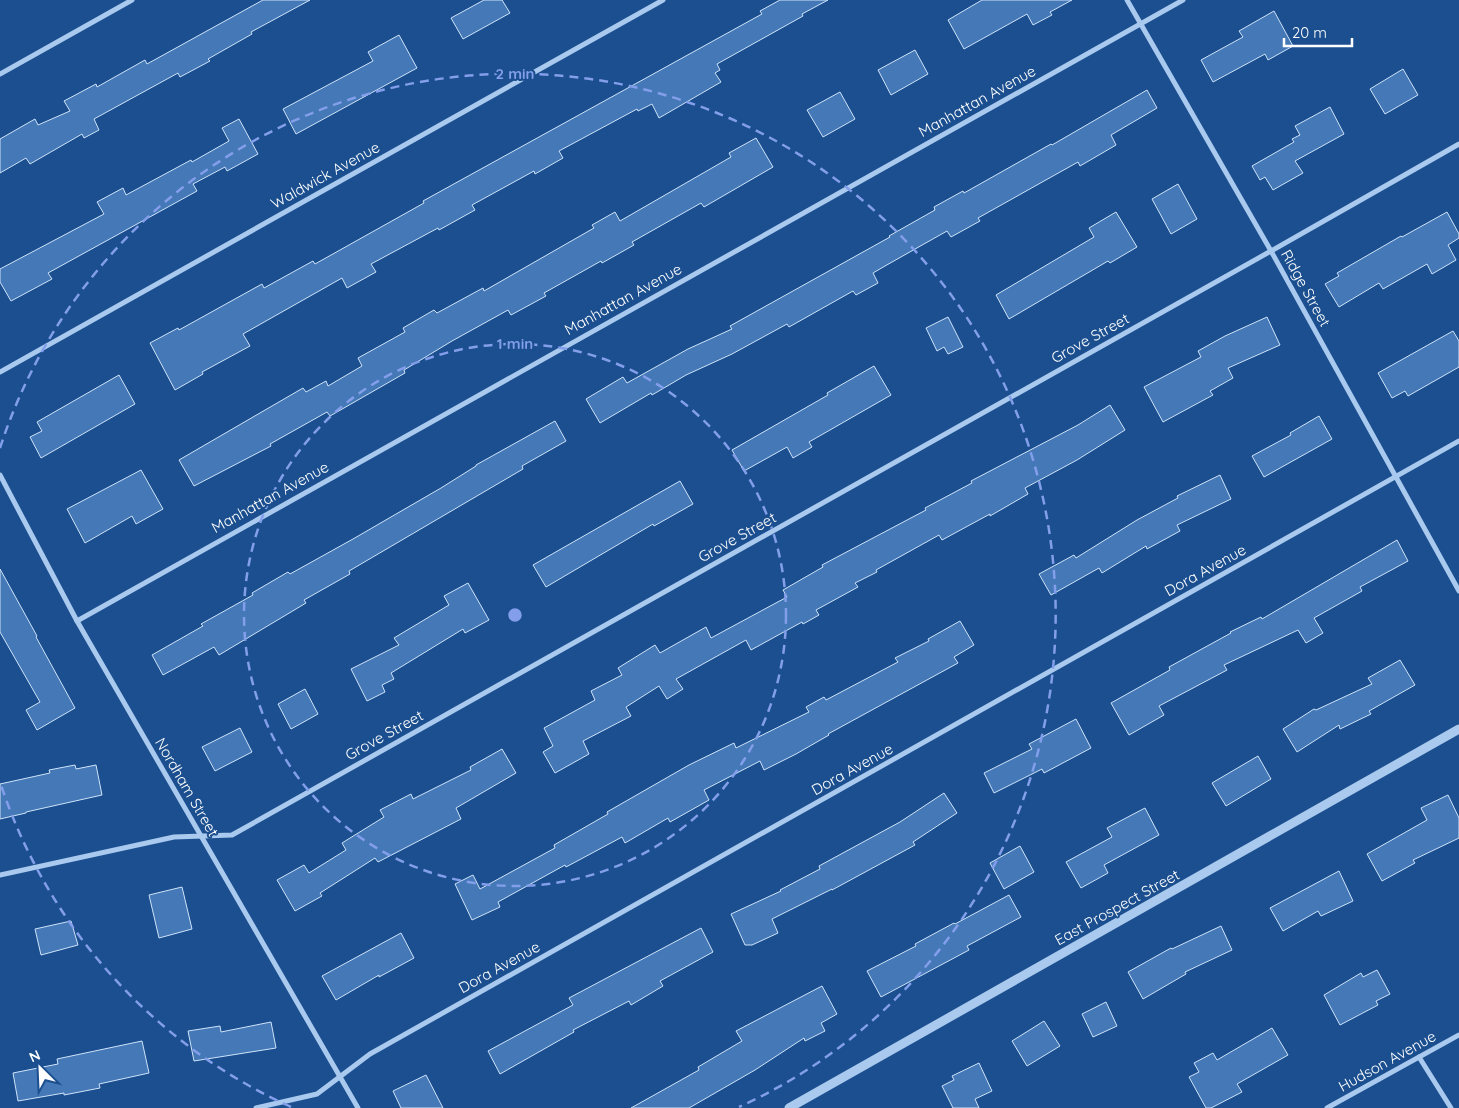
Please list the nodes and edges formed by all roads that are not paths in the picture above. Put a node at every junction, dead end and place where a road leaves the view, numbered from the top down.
1 (132, 0) edge
2 (663, 0) edge
3 (1127, 0) edge
4 (1183, 0) edge
5 (1140, 23) junction
6 (0, 74) edge
7 (1459, 144) edge
8 (1271, 251) junction
9 (0, 372) edge
10 (1459, 441) edge
11 (0, 475) edge
12 (1397, 478) junction
13 (1459, 591) edge
14 (77, 621) junction
15 (1459, 729) edge
16 (201, 836) junction
17 (0, 875) edge
18 (1459, 1035) edge
19 (1419, 1057) junction
20 (341, 1078) junction
21 (256, 1108) edge
22 (358, 1108) edge
23 (789, 1108) edge
24 (1327, 1108) edge
25 (1451, 1108) edge

1 - 6 street
2 - 9 street, Waldwick Avenue
3 - 5 street, Ridge Street
4 - 5 street, Manhattan Avenue
5 - 8 street, Ridge Street
5 - 14 street, Manhattan Avenue
7 - 8 street, Grove Street
8 - 12 street, Ridge Street
8 - 16 street, Grove Street
10 - 12 street, Dora Avenue
11 - 14 street, Nordham Street
12 - 13 street, Ridge Street
12 - 20 street, Dora Avenue
14 - 16 street, Nordham Street
15 - 23 street, East Prospect Street
16 - 17 street, Grove Street
16 - 20 street, Nordham Street
18 - 19 street, Hudson Avenue
19 - 24 street, Hudson Avenue
19 - 25 street
20 - 21 street, Dora Avenue
20 - 22 street, Nordham Street

